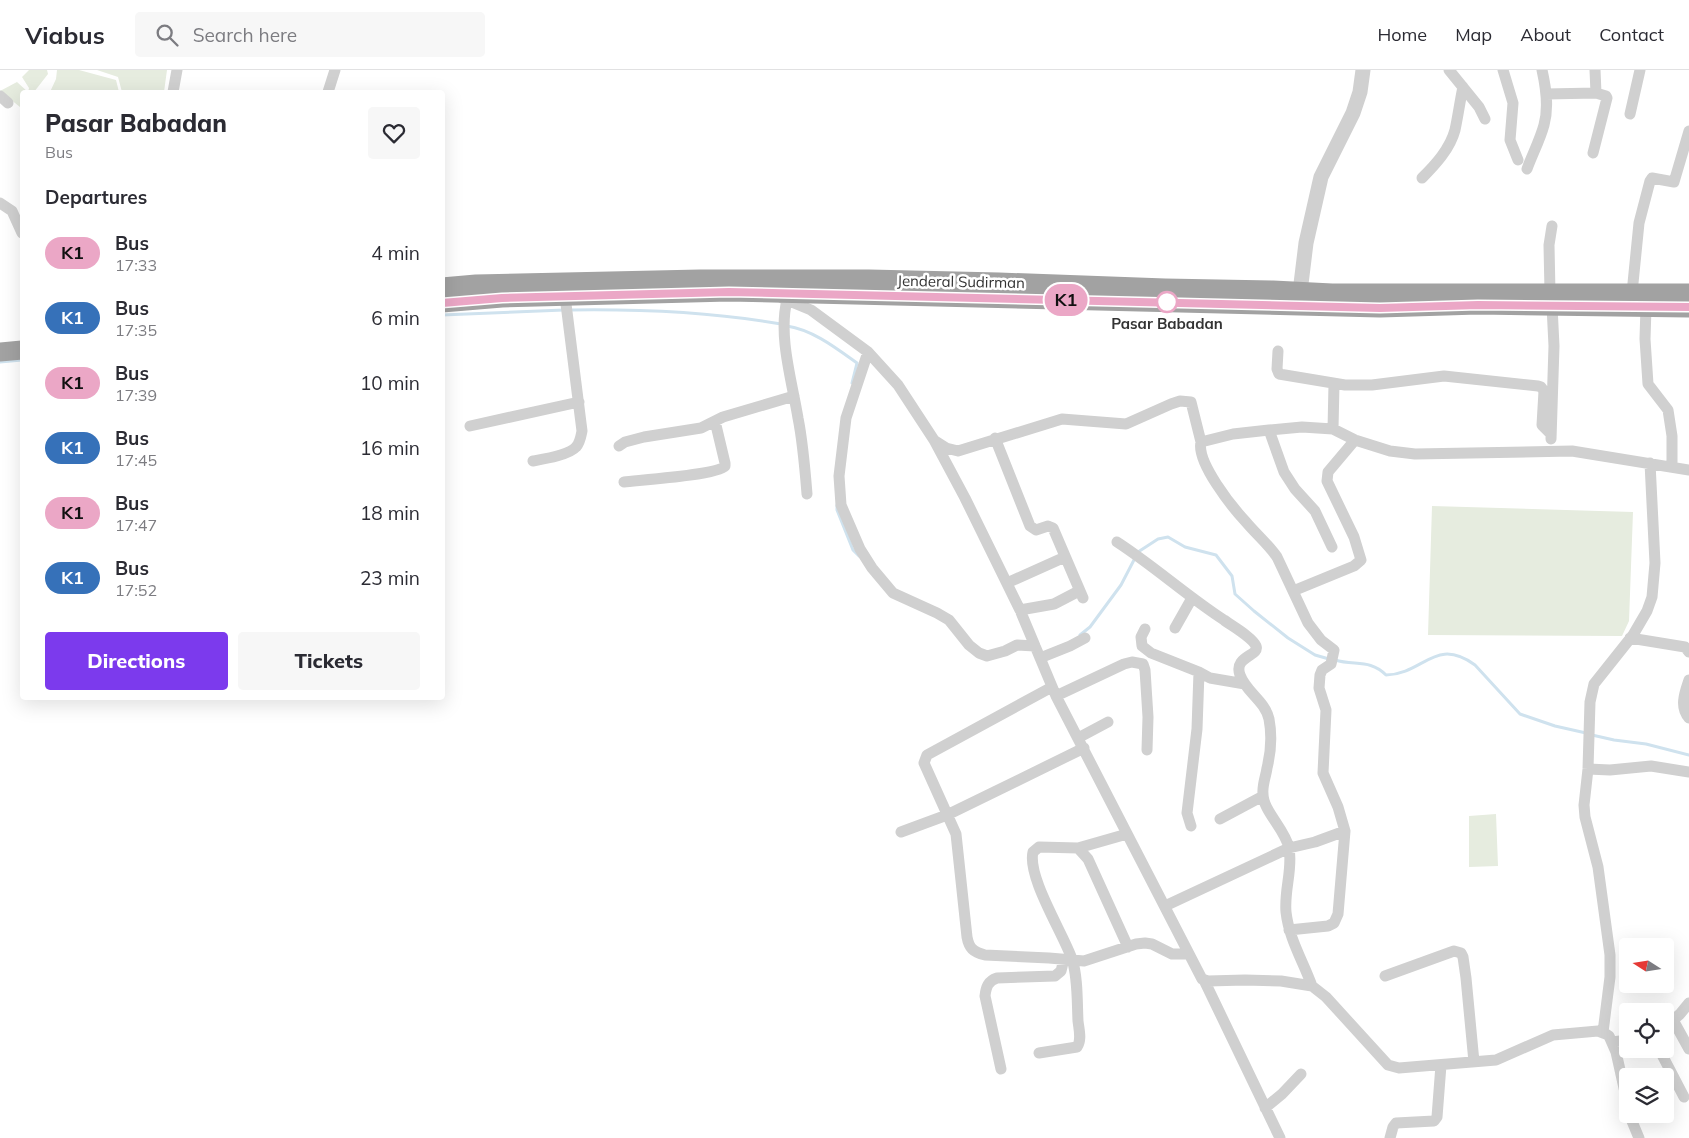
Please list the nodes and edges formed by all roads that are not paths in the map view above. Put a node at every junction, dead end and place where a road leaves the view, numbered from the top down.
1 (177, 70) edge
2 (335, 70) edge
3 (1362, 70) edge
4 (1449, 70) edge
5 (1503, 70) edge
6 (1542, 70) edge
7 (1595, 70) edge
8 (1640, 70) edge
9 (1463, 87) junction
10 (173, 90) edge
11 (329, 90) edge
12 (1546, 94) junction
13 (1596, 94) junction
14 (1630, 114) dead end
15 (1485, 119) dead end
16 (1689, 132) edge
17 (1594, 153) dead end
18 (1518, 160) dead end
19 (1527, 169) dead end
20 (1422, 178) dead end
21 (0, 203) edge
22 (20, 225) edge
23 (1552, 226) dead end
24 (445, 287) edge
25 (1300, 292) junction
26 (1632, 293) junction
27 (1689, 293) edge
28 (565, 296) junction
29 (779, 297) junction
30 (1551, 299) junction
31 (445, 303) edge
32 (1646, 307) junction
33 (1689, 308) edge
34 (20, 337) edge
35 (0, 340) edge
36 (20, 350) edge
37 (0, 352) edge
38 (868, 352) junction
39 (1278, 352) dead end
40 (1334, 384) junction
41 (794, 396) junction
42 (579, 402) junction
43 (714, 421) junction
44 (470, 426) dead end
45 (1333, 429) junction
46 (1269, 430) junction
47 (1551, 434) junction
48 (995, 438) junction
49 (934, 440) junction
50 (1355, 440) junction
51 (1202, 442) junction
52 (620, 446) dead end
53 (1551, 451) junction
54 (533, 461) dead end
55 (1650, 463) junction
56 (1672, 467) junction
57 (1689, 470) edge
58 (624, 482) dead end
59 (806, 494) dead end
60 (1117, 542) dead end
61 (1332, 547) dead end
62 (1065, 557) junction
63 (1007, 583) junction
64 (1293, 591) junction
65 (1192, 598) junction
66 (1020, 610) junction
67 (1175, 628) dead end
68 (1145, 629) dead end
69 (1085, 638) dead end
70 (1630, 638) junction
71 (1035, 646) junction
72 (1689, 652) edge
73 (1040, 658) junction
74 (1199, 672) junction
75 (1689, 680) edge
76 (1245, 684) junction
77 (1054, 692) junction
78 (1689, 718) edge
79 (1108, 722) dead end
80 (1081, 743) junction
81 (1146, 750) dead end
82 (1588, 769) junction
83 (1689, 772) edge
84 (1263, 796) junction
85 (947, 815) junction
86 (1220, 819) dead end
87 (1191, 826) dead end
88 (901, 832) dead end
89 (1345, 832) junction
90 (1127, 834) junction
91 (1078, 848) junction
92 (1289, 848) junction
93 (1164, 906) junction
94 (1288, 930) junction
95 (1128, 948) junction
96 (1189, 954) junction
97 (1068, 960) junction
98 (1385, 976) dead end
99 (1204, 980) junction
100 (1312, 986) junction
101 (1689, 1003) edge
102 (1674, 1018) edge
103 (1674, 1030) edge
104 (1603, 1032) junction
105 (1619, 1041) edge
106 (1612, 1042) junction
107 (1689, 1049) edge
108 (1039, 1054) dead end
109 (1664, 1058) edge
110 (1474, 1062) junction
111 (1441, 1065) junction
112 (1621, 1068) edge
113 (1001, 1069) dead end
114 (1301, 1074) dead end
115 (1684, 1098) dead end
116 (1265, 1108) junction
117 (1633, 1123) edge
118 (1280, 1138) edge
119 (1390, 1138) edge
120 (1639, 1138) edge

1 - 10 street
2 - 11 street
3 - 25 street
4 - 9 street
5 - 18 street
6 - 12 street
7 - 13 street
8 - 14 street
9 - 15 street
9 - 20 street
12 - 13 street
12 - 19 street
13 - 17 street
16 - 26 street
21 - 22 street
23 - 30 street
24 - 25 highway, Jenderal Sudirman
25 - 30 highway, Jenderal Sudirman
26 - 27 highway, Jenderal Sudirman
26 - 30 highway, Jenderal Sudirman
28 - 29 highway, Jenderal Sudirman
28 - 31 highway, Jenderal Sudirman
28 - 42 street
29 - 30 highway, Jenderal Sudirman
29 - 38 street
29 - 41 street
30 - 32 highway, Jenderal Sudirman
30 - 47 street
32 - 33 highway, Jenderal Sudirman
32 - 56 street
34 - 35 highway
36 - 37 highway
38 - 49 street
38 - 71 street
39 - 40 street
40 - 45 street
40 - 47 street
41 - 43 street
41 - 59 street
42 - 44 street
42 - 54 street
43 - 52 street
43 - 58 street
45 - 46 street
45 - 50 street
46 - 51 street
46 - 61 street
47 - 53 street
48 - 49 street
48 - 51 street
48 - 62 street
49 - 63 street
50 - 53 street
50 - 64 street
51 - 64 street
53 - 55 street
55 - 56 street
55 - 70 street
56 - 57 street
60 - 65 street
62 - 63 street
62 - 66 street
63 - 66 street
64 - 89 street
65 - 67 street
65 - 76 street
66 - 71 street
68 - 74 street
69 - 73 street
70 - 72 street
70 - 82 street
71 - 73 street
73 - 77 street
74 - 76 street
74 - 87 street
75 - 78 street
76 - 84 street
77 - 80 street
77 - 81 street
77 - 85 street
79 - 80 street
80 - 85 street
80 - 90 street
82 - 83 street
82 - 104 street
84 - 86 street
84 - 92 street
85 - 88 street
85 - 97 street
89 - 92 street
89 - 94 street
90 - 91 street
90 - 93 street
91 - 95 street
91 - 97 street
92 - 93 street
92 - 94 street
93 - 96 street
94 - 100 street
95 - 96 street
95 - 97 street
96 - 99 street
97 - 108 street
97 - 113 street
98 - 110 street
99 - 100 street
99 - 116 street
100 - 111 street
101 - 102 street
103 - 107 street
104 - 106 street
104 - 110 street
105 - 106 street
106 - 112 street
109 - 115 street
110 - 111 street
111 - 119 street
114 - 116 street
116 - 118 street
117 - 120 street

